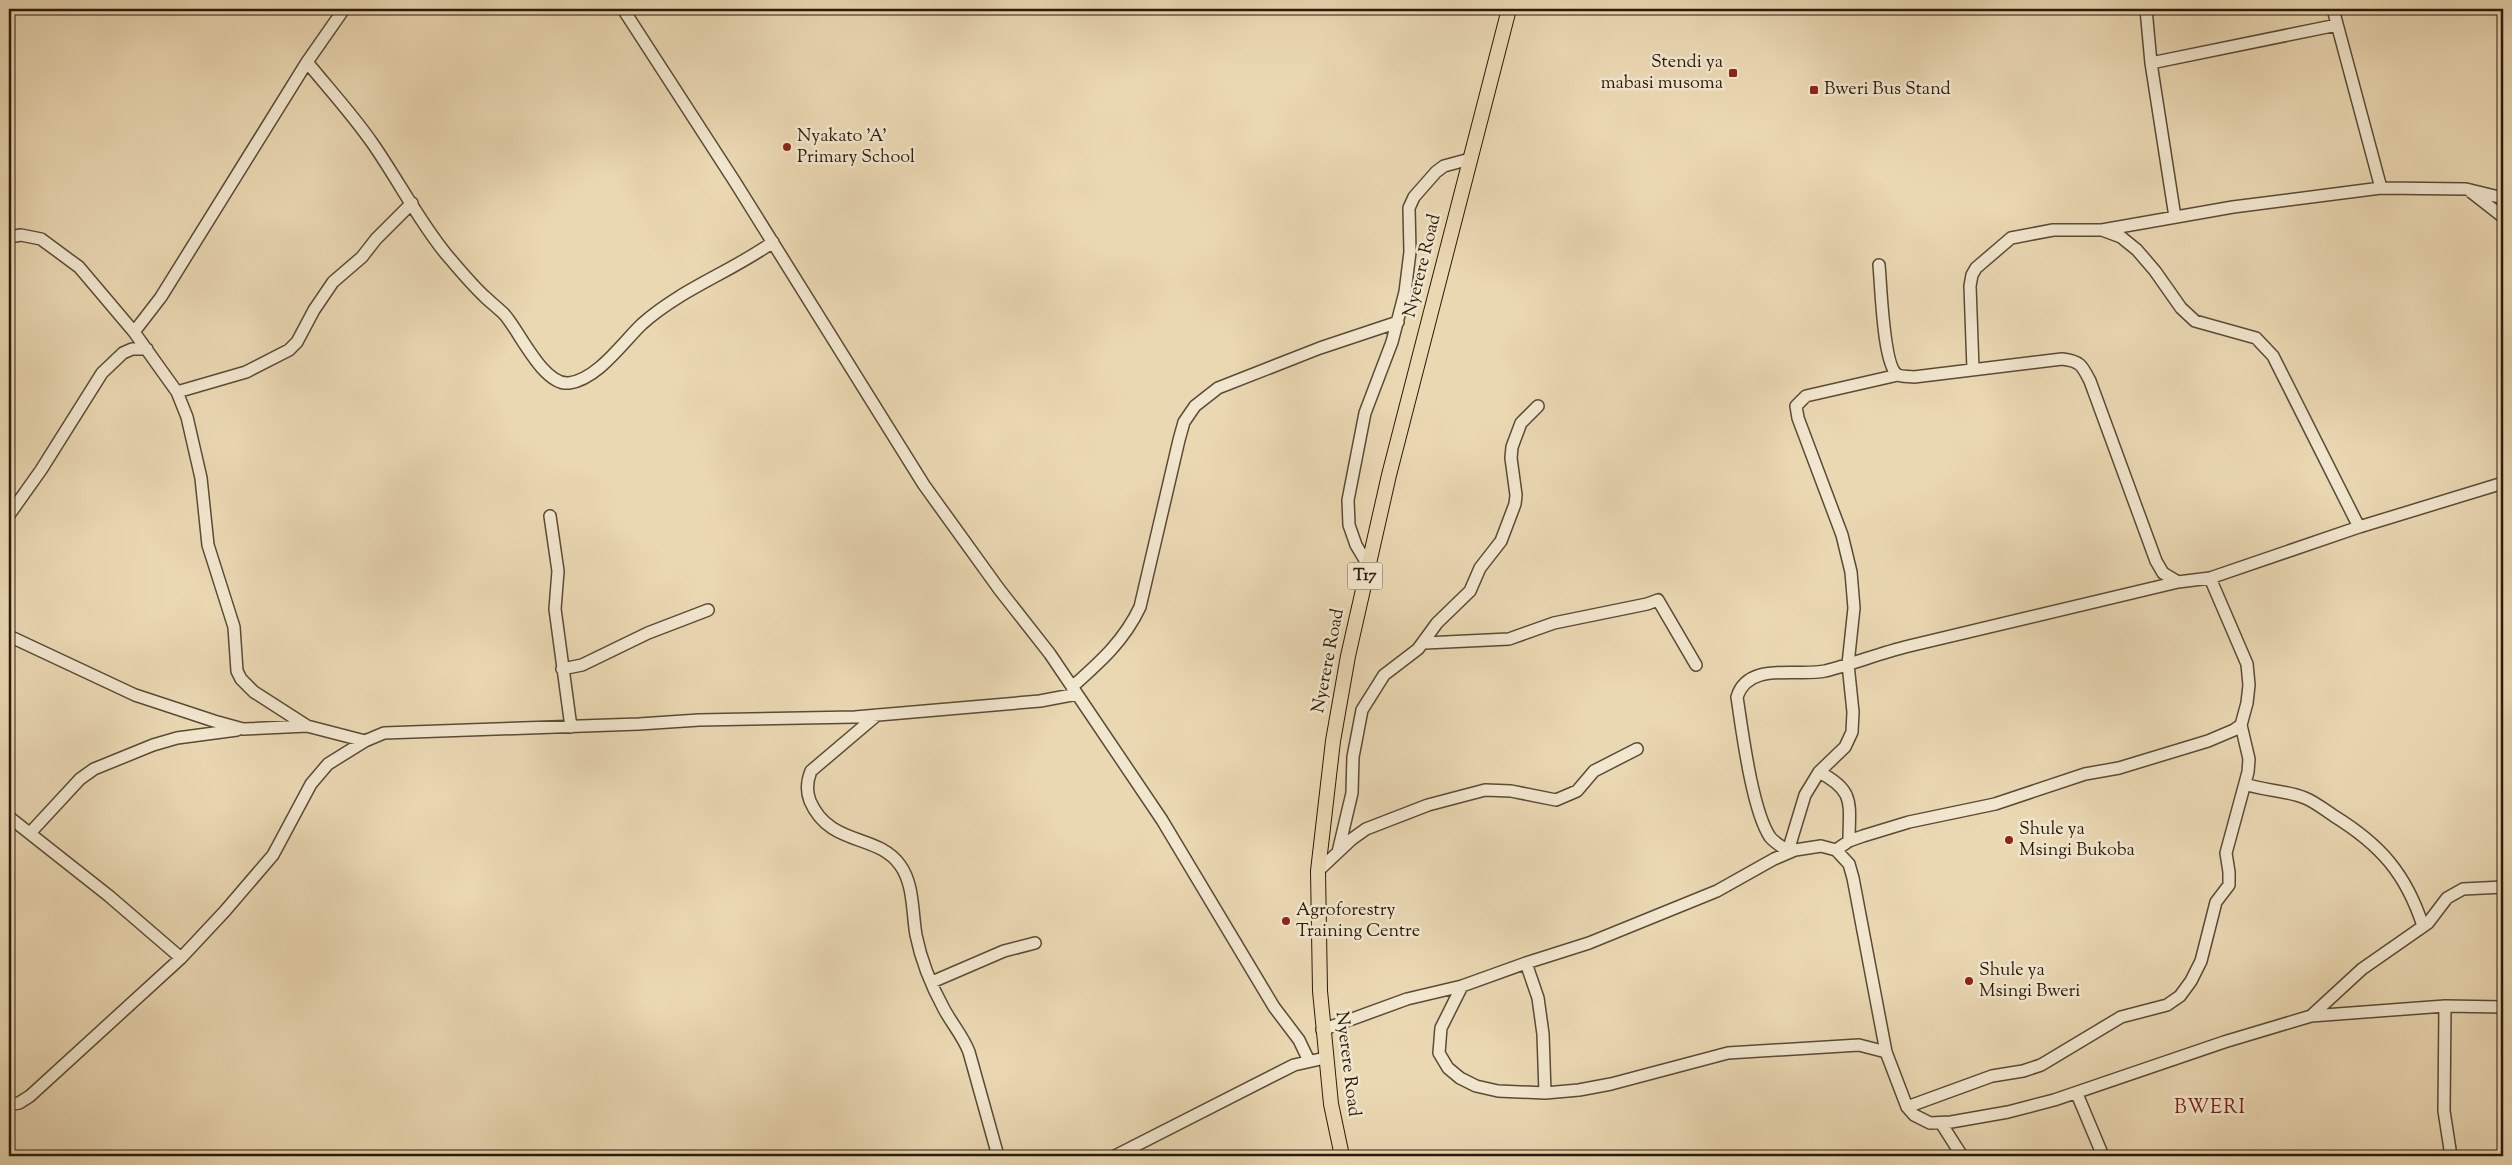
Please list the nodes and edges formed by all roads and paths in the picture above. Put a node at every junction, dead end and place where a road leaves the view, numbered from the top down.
1 (344, 9) edge
2 (623, 9) edge
3 (1509, 9) edge
4 (2146, 9) edge
5 (2333, 9) edge
6 (2337, 25) junction
7 (307, 62) junction
8 (2152, 63) junction
9 (1470, 159) junction
10 (2381, 188) junction
11 (2466, 188) junction
12 (2503, 198) edge
13 (412, 203) junction
14 (2176, 217) junction
15 (2503, 217) edge
16 (2102, 230) junction
17 (9, 237) edge
18 (773, 242) junction
19 (1879, 265) dead end
20 (1398, 322) junction
21 (134, 332) junction
22 (147, 349) junction
23 (1973, 369) junction
24 (1898, 375) junction
25 (177, 392) junction
26 (1538, 406) dead end
27 (2503, 484) edge
28 (9, 515) edge
29 (550, 516) dead end
30 (2359, 527) junction
31 (1368, 565) junction
32 (2210, 578) junction
33 (2178, 582) junction
34 (708, 610) dead end
35 (9, 636) edge
36 (1425, 642) junction
37 (1848, 664) junction
38 (1696, 665) dead end
39 (562, 669) junction
40 (1074, 691) junction
41 (877, 715) junction
42 (2241, 725) junction
43 (307, 726) junction
44 (571, 727) junction
45 (243, 729) junction
46 (365, 741) junction
47 (1637, 749) dead end
48 (1819, 772) junction
49 (2245, 784) junction
50 (9, 818) edge
51 (30, 833) junction
52 (1849, 842) junction
53 (1836, 850) junction
54 (1788, 851) junction
55 (1338, 852) junction
56 (1774, 859) junction
57 (1318, 871) junction
58 (2503, 887) edge
59 (2423, 926) junction
60 (1035, 943) dead end
61 (181, 958) junction
62 (1526, 963) junction
63 (932, 982) junction
64 (1462, 986) junction
65 (2445, 1006) junction
66 (2503, 1007) edge
67 (2311, 1016) junction
68 (1322, 1030) junction
69 (1886, 1052) junction
70 (1325, 1058) junction
71 (1308, 1061) junction
72 (1545, 1093) junction
73 (2077, 1094) junction
74 (9, 1105) edge
75 (1907, 1106) junction
76 (1940, 1123) junction
77 (1955, 1151) edge
78 (998, 1156) edge
79 (1115, 1156) edge
80 (1342, 1156) edge
81 (1962, 1156) edge
82 (2103, 1156) edge
83 (2451, 1156) edge

1 - 7 street
2 - 18 street
3 - 9 main road, Nyerere Road / T17
4 - 8 street
5 - 6 street
6 - 8 street
6 - 10 street
7 - 13 street
7 - 21 street
8 - 14 street
9 - 20 street
9 - 31 main road, Nyerere Road / T17
10 - 11 street
10 - 14 street
11 - 12 street
11 - 15 street
13 - 18 street
13 - 25 street
14 - 16 street
16 - 23 street
16 - 30 street
17 - 21 street
18 - 40 street
19 - 24 street
20 - 31 street
20 - 40 street
21 - 22 street
22 - 25 street
22 - 28 street
23 - 24 street
23 - 33 street
24 - 37 street
25 - 43 street
26 - 36 street
27 - 30 street
29 - 39 street
30 - 32 street
31 - 57 main road, Nyerere Road / T17
32 - 33 street
32 - 42 street
33 - 37 street
34 - 39 street
35 - 45 street
36 - 38 street
36 - 55 street
37 - 48 street
37 - 54 street
39 - 44 street
40 - 41 street
40 - 71 street
41 - 44 street
41 - 63 street
42 - 49 street
42 - 52 street
43 - 45 street
43 - 46 street
44 - 46 street
45 - 51 street
46 - 61 street
47 - 55 street
48 - 52 street
48 - 54 street
49 - 59 street
49 - 75 street
50 - 51 street
51 - 61 street
52 - 53 street
53 - 56 street
53 - 69 street
54 - 56 street
55 - 57 street
56 - 62 street
57 - 68 main road, Nyerere Road / T17
58 - 59 street
59 - 67 street
60 - 63 street
61 - 74 street
62 - 64 street
62 - 72 street
63 - 78 street
64 - 68 street
64 - 72 street
65 - 66 street
65 - 67 street
65 - 83 street
67 - 73 street
68 - 70 main road, Nyerere Road / T17
69 - 72 street
69 - 75 street
70 - 71 street
70 - 80 main road, Nyerere Road / T17
71 - 79 street
73 - 76 street
73 - 82 street
75 - 76 street
76 - 77 street
77 - 81 street

